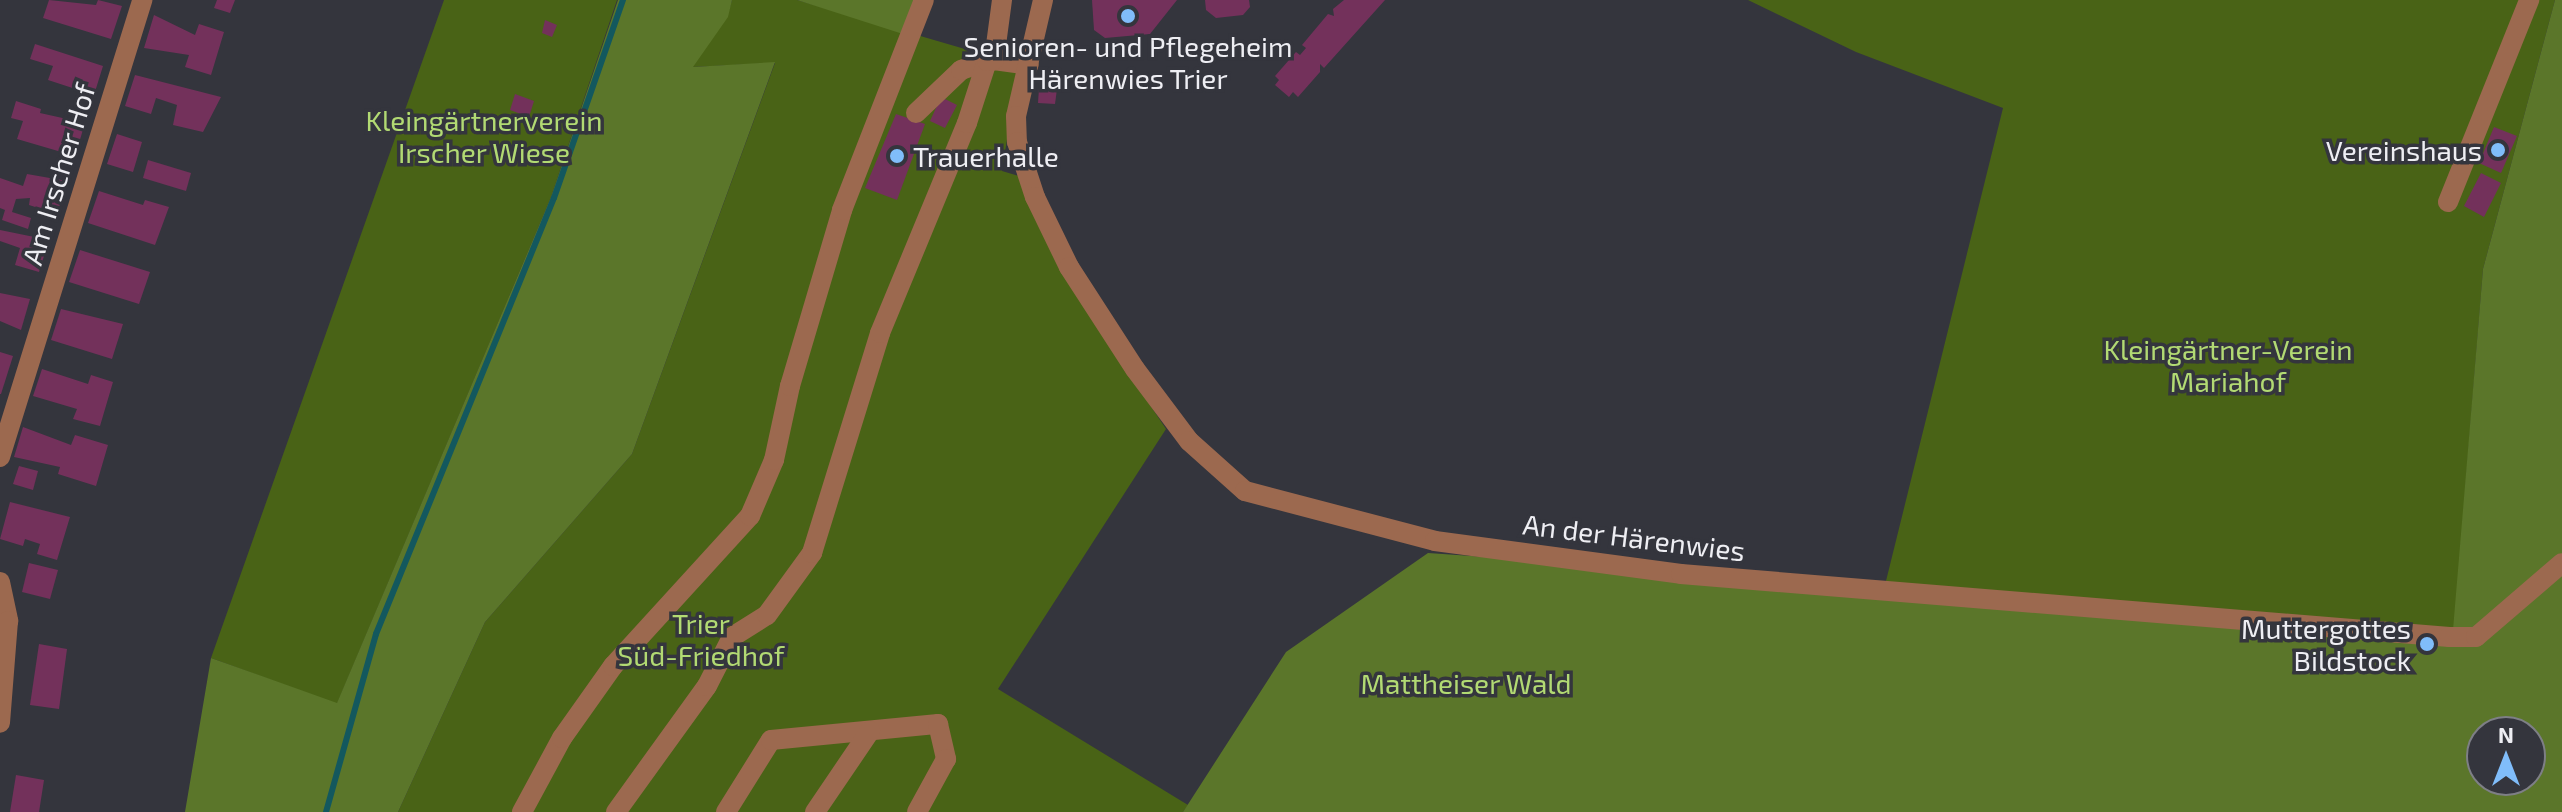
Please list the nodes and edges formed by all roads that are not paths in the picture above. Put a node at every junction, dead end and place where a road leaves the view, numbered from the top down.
1 (142, 0) edge
2 (924, 0) edge
3 (1002, 0) edge
4 (1043, 0) edge
5 (2529, 0) edge
6 (990, 60) junction
7 (1029, 65) junction
8 (916, 113) dead end
9 (2448, 202) dead end
10 (0, 457) edge
11 (2562, 563) edge
12 (0, 582) edge
13 (0, 723) edge
14 (870, 731) junction
15 (522, 812) edge
16 (616, 812) edge
17 (726, 812) edge
18 (815, 812) edge
19 (917, 812) edge

1 - 10 street, Am Irscher Hof
2 - 15 street
3 - 6 street
4 - 7 street, An der Härenwies
5 - 9 street
6 - 7 street
6 - 8 street
6 - 16 street
7 - 11 street, An der Härenwies
12 - 13 street
14 - 17 street
14 - 18 street
14 - 19 street

